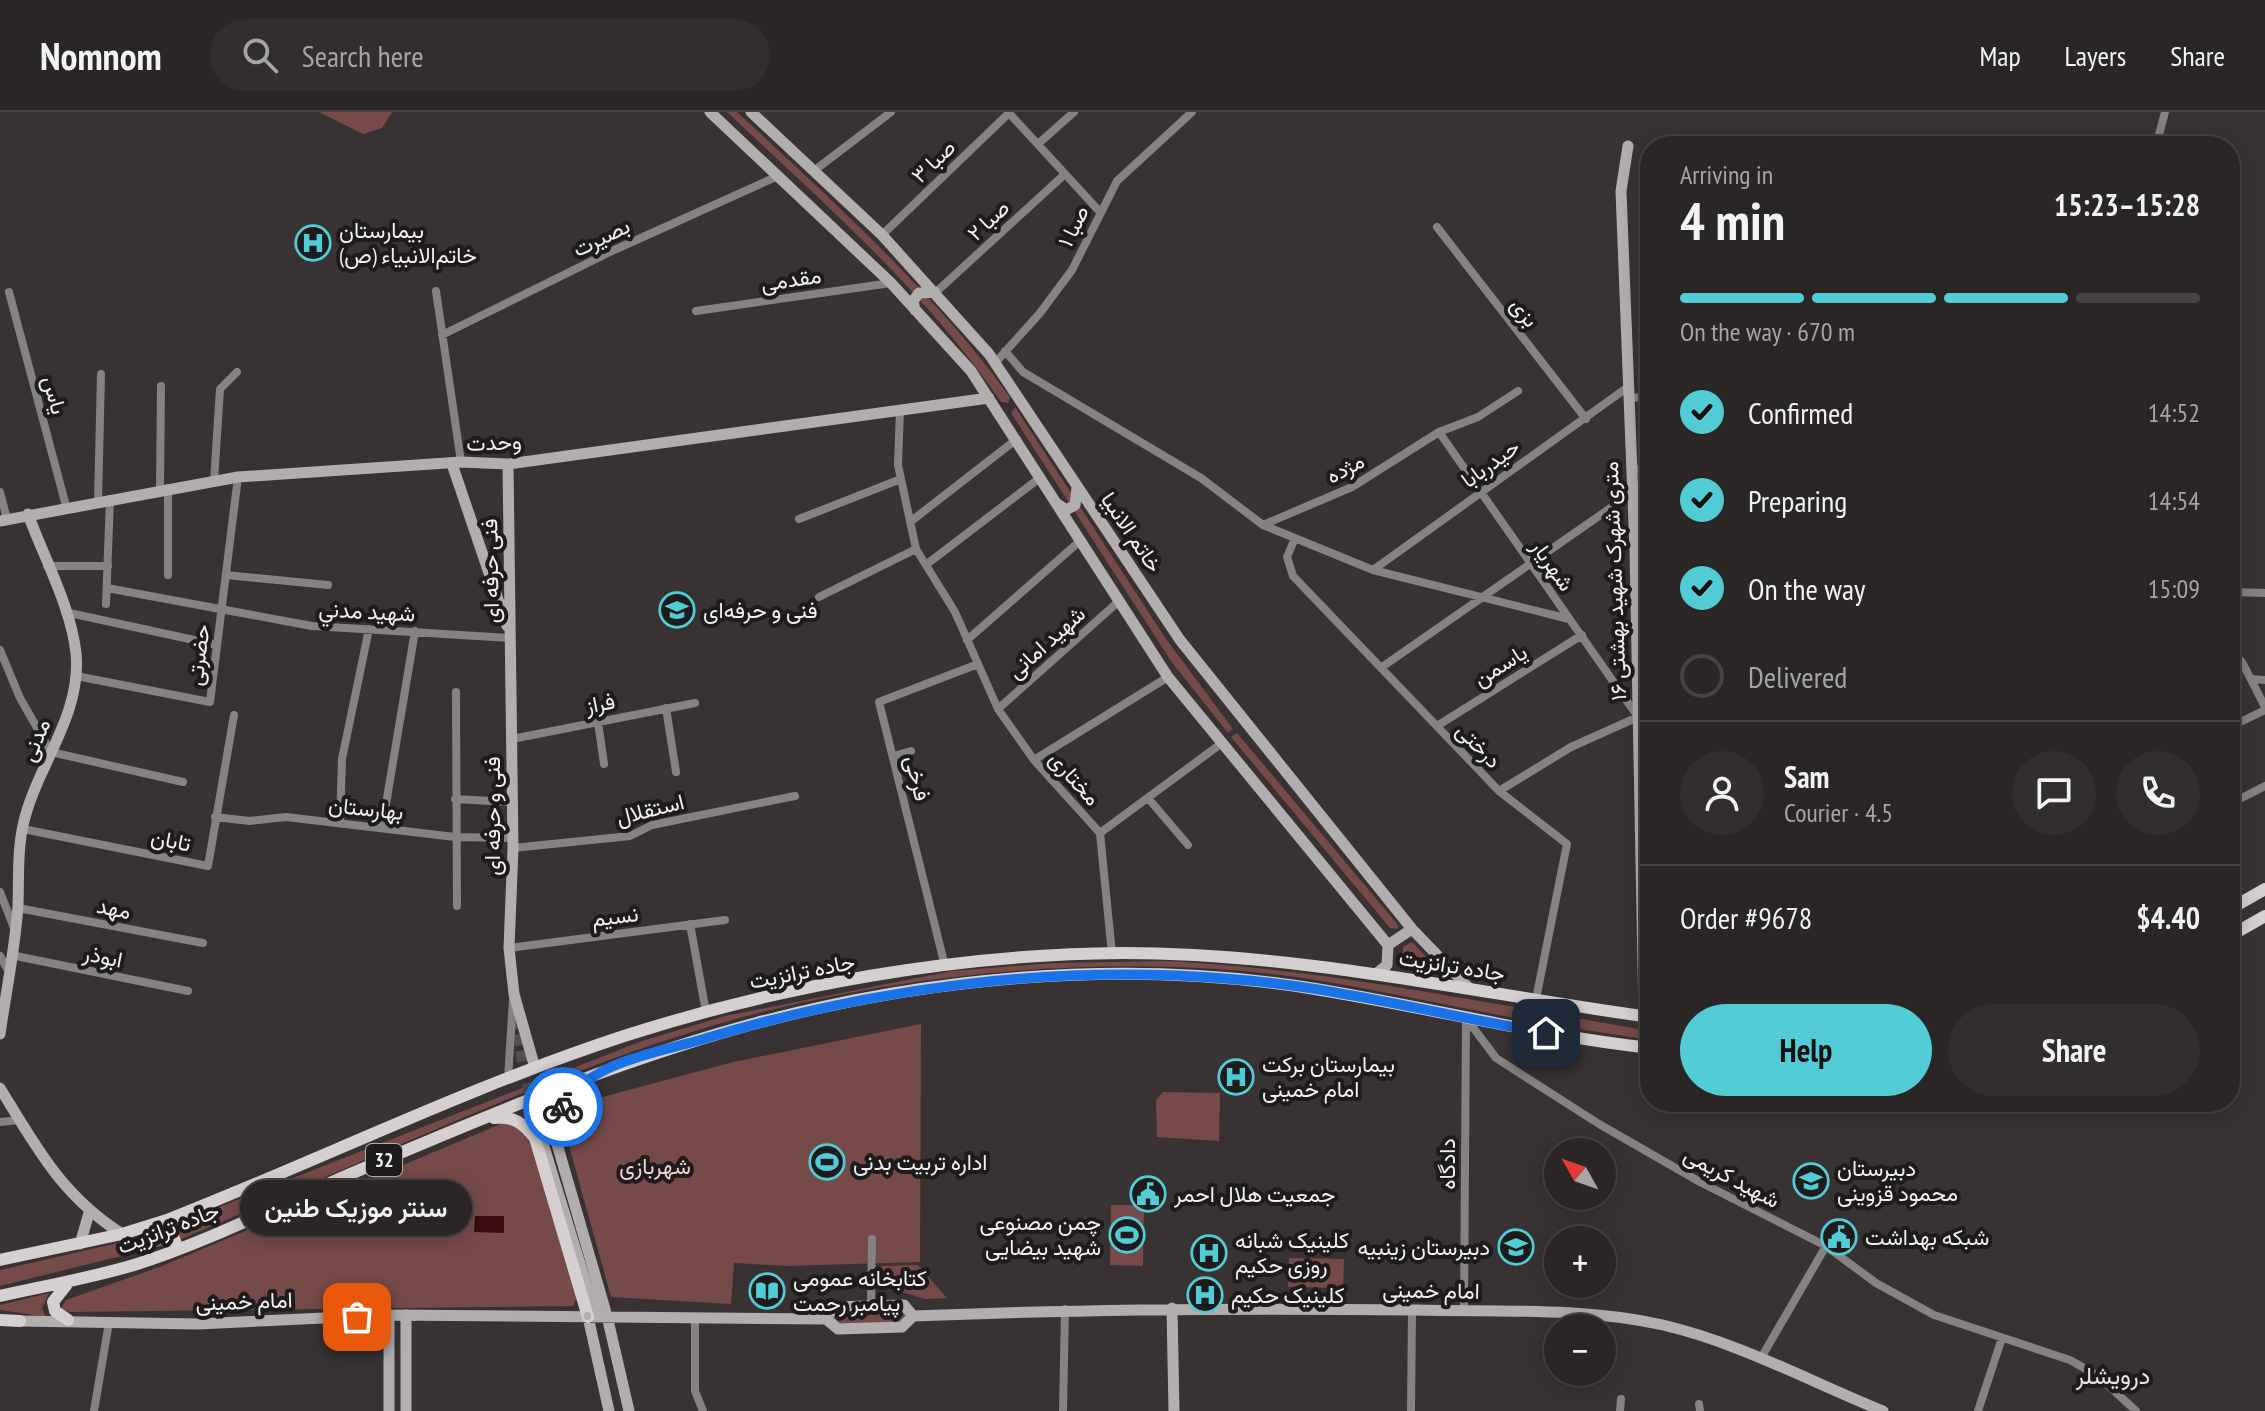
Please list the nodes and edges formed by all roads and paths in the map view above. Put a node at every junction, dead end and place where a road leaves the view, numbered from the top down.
1 (710, 112) edge
2 (751, 112) edge
3 (891, 112) edge
4 (1074, 112) edge
5 (1192, 112) edge
6 (2165, 112) edge
7 (1008, 113) edge
8 (2159, 136) edge
9 (1038, 144) junction
10 (1628, 146) dead end
11 (815, 170) junction
12 (1065, 174) junction
13 (778, 176) junction
14 (1100, 212) junction
15 (1437, 227) dead end
16 (882, 235) junction
17 (891, 283) junction
18 (436, 291) dead end
19 (9, 292) dead end
20 (935, 293) junction
21 (915, 310) junction
22 (696, 311) dead end
23 (442, 335) junction
24 (1005, 351) junction
25 (995, 363) junction
26 (237, 372) dead end
27 (101, 374) dead end
28 (161, 386) dead end
29 (1518, 391) dead end
30 (1628, 392) junction
31 (1640, 395) edge
32 (989, 398) junction
33 (900, 409) junction
34 (1586, 419) junction
35 (1439, 432) junction
36 (1017, 439) junction
37 (457, 463) junction
38 (508, 464) junction
39 (1631, 469) junction
40 (1640, 469) edge
41 (238, 477) junction
42 (1041, 477) junction
43 (901, 479) junction
44 (214, 481) junction
45 (1077, 487) junction
46 (164, 489) junction
47 (0, 492) edge
48 (1481, 492) junction
49 (1632, 493) junction
50 (104, 500) junction
51 (1056, 502) junction
52 (66, 506) junction
53 (28, 514) junction
54 (799, 519) dead end
55 (4, 520) edge
56 (910, 522) junction
57 (1263, 525) junction
58 (1295, 538) junction
59 (1080, 541) junction
60 (916, 549) junction
61 (1635, 549) junction
62 (1640, 549) edge
63 (1530, 563) junction
64 (927, 564) junction
65 (47, 566) junction
66 (108, 566) junction
67 (1373, 570) junction
68 (168, 575) dead end
69 (226, 575) junction
70 (328, 585) dead end
71 (107, 588) junction
72 (2240, 592) edge
73 (2265, 593) edge
74 (819, 597) dead end
75 (1482, 598) junction
76 (1118, 602) junction
77 (106, 604) dead end
78 (222, 608) junction
79 (64, 612) junction
80 (1569, 619) junction
81 (1636, 621) junction
82 (1640, 621) edge
83 (369, 629) junction
84 (415, 631) junction
85 (1582, 635) junction
86 (511, 638) junction
87 (967, 640) junction
88 (217, 645) junction
89 (0, 650) edge
90 (1640, 658) edge
91 (2242, 662) edge
92 (978, 664) junction
93 (1382, 667) junction
94 (76, 676) junction
95 (1168, 677) junction
96 (2252, 679) junction
97 (2265, 680) edge
98 (456, 692) dead end
99 (695, 703) dead end
100 (666, 708) junction
101 (2265, 708) edge
102 (998, 709) junction
103 (1640, 709) edge
104 (234, 715) dead end
105 (1638, 717) junction
106 (598, 722) junction
107 (2240, 722) edge
108 (1437, 726) junction
109 (512, 739) junction
110 (1222, 743) junction
111 (911, 751) dead end
112 (51, 752) junction
113 (1640, 753) edge
114 (894, 756) junction
115 (1034, 760) junction
116 (604, 764) dead end
117 (676, 772) dead end
118 (183, 782) dead end
119 (2265, 786) edge
120 (1499, 791) junction
121 (795, 796) dead end
122 (1148, 798) junction
123 (455, 799) junction
124 (2240, 799) edge
125 (512, 802) junction
126 (215, 817) junction
127 (340, 823) junction
128 (382, 828) junction
129 (23, 829) junction
130 (1100, 833) junction
131 (455, 837) junction
132 (513, 843) junction
133 (1188, 845) dead end
134 (2265, 889) edge
135 (0, 892) edge
136 (2240, 903) edge
137 (457, 906) dead end
138 (18, 908) junction
139 (2265, 916) edge
140 (725, 920) dead end
141 (690, 924) junction
142 (15, 929) junction
143 (1412, 929) junction
144 (2240, 930) edge
145 (203, 943) dead end
146 (1388, 945) junction
147 (509, 948) junction
148 (1112, 954) junction
149 (6, 956) edge
150 (945, 966) junction
151 (1377, 973) junction
152 (1468, 987) junction
153 (188, 991) dead end
154 (514, 994) junction
155 (1536, 999) junction
156 (706, 1012) junction
157 (1640, 1015) edge
158 (1466, 1018) junction
159 (0, 1031) edge
160 (1640, 1046) edge
161 (535, 1068) junction
162 (593, 1075) junction
163 (508, 1079) junction
164 (0, 1088) edge
165 (20, 1120) junction
166 (479, 1120) junction
167 (0, 1122) edge
168 (538, 1127) tunnel mouth
169 (89, 1213) junction
170 (167, 1220) junction
171 (122, 1234) junction
172 (872, 1239) dead end
173 (80, 1244) junction
174 (1826, 1246) junction
175 (178, 1249) junction
176 (0, 1260) edge
177 (68, 1282) junction
178 (0, 1296) edge
179 (871, 1306) junction
180 (1172, 1308) junction
181 (1065, 1309) junction
182 (1412, 1310) junction
183 (1464, 1311) junction
184 (389, 1315) junction
185 (406, 1315) junction
186 (597, 1316) junction
187 (913, 1316) junction
188 (695, 1317) junction
189 (826, 1319) junction
190 (0, 1320) edge
191 (68, 1320) junction
192 (20, 1321) joint
193 (109, 1322) junction
194 (2002, 1338) junction
195 (1761, 1358) junction
196 (1621, 1399) dead end
197 (94, 1411) edge
198 (389, 1411) edge
199 (406, 1411) edge
200 (609, 1411) edge
201 (629, 1411) edge
202 (703, 1411) edge
203 (1063, 1411) edge
204 (1174, 1411) edge
205 (1411, 1411) edge
206 (1620, 1411) edge
207 (1883, 1411) edge
208 (1978, 1411) edge
209 (2136, 1411) edge

1 - 13 main road
2 - 11 main road, خاتم الانبیا
3 - 11 street
4 - 9 street
5 - 14 street, صبا ۱
6 - 8 street
7 - 9 street
7 - 16 street, صبا ۳
9 - 12 street
10 - 30 main road, ۱۶ متری شهرک شهيد بهشتی
11 - 16 main road, خاتم الانبیا
12 - 14 street
12 - 20 street, صبا ۲
13 - 17 main road
13 - 23 street, بصيرت
14 - 24 street, صبا ۱
15 - 34 street, بزی
16 - 20 main road, خاتم الانبیا
17 - 21 main road
17 - 22 street, مقدمی
18 - 23 street, فنی حرفه ای
19 - 52 street, یاس
20 - 21 main road
20 - 25 main road, خاتم الانبیا
21 - 32 main road
23 - 37 street, فنی حرفه ای
24 - 25 street, صبا ۱
24 - 57 street
25 - 45 main road, خاتم الانبیا
26 - 44 street
27 - 50 street
28 - 46 street
29 - 35 street, مژده
30 - 31 street
30 - 34 street, حیدربابا
30 - 39 main road, ۱۶ متری شهرک شهيد بهشتی
32 - 33 main road, وحدت
32 - 36 main road
33 - 38 main road, وحدت
33 - 43 street, مختاری
34 - 48 street, حیدربابا
35 - 48 street, شهریار
35 - 57 street, مژده
36 - 42 main road
36 - 56 street
37 - 38 main road, وحدت
37 - 41 main road, وحدت
37 - 86 main road, فنی حرفه ای
38 - 86 main road, فنی حرفه ای
39 - 40 street
39 - 49 main road, ۱۶ متری شهرک شهيد بهشتی
41 - 44 main road, وحدت
41 - 69 street, حضرتی
42 - 51 main road
42 - 64 street
43 - 54 street
43 - 56 street, مختاری
44 - 46 main road, وحدت
45 - 51 main road
45 - 143 main road, خاتم الانبیا
46 - 50 main road, وحدت
46 - 68 street
47 - 55 street
48 - 63 street, شهریار
48 - 67 street, حیدربابا
49 - 61 main road, ۱۶ متری شهرک شهيد بهشتی
49 - 63 street
50 - 52 main road, وحدت
50 - 66 street
51 - 59 main road
52 - 53 main road, وحدت
53 - 55 main road, وحدت
53 - 65 main road, مدنی
56 - 60 street, مختاری
57 - 58 street
58 - 67 street
58 - 93 street, درختی
59 - 76 main road
59 - 87 street
60 - 64 street, مختاری
60 - 74 street
61 - 62 street
61 - 81 main road, ۱۶ متری شهرک شهيد بهشتی
63 - 75 street
63 - 80 street, شهریار
64 - 87 street, مختاری
65 - 66 street
65 - 79 main road, مدنی
66 - 71 street
67 - 75 street
69 - 70 street
69 - 78 street, حضرتی
71 - 77 street
71 - 78 street, شهيد مدني
72 - 73 street
75 - 80 street
75 - 93 street
76 - 95 main road
76 - 102 street, شهید امانی
78 - 83 street, شهيد مدني
78 - 88 street, حضرتی
79 - 88 street
79 - 94 main road, مدنی
80 - 85 street, شهریار
81 - 82 street
81 - 90 main road, ۱۶ متری شهرک شهيد بهشتی
83 - 84 street, شهيد مدني
83 - 127 street
84 - 86 street, شهيد مدني
84 - 128 street
85 - 105 street, شهریار
85 - 108 street, یاسمن
86 - 109 main road, فنی و حرفه ای
87 - 92 street, مختاری
88 - 94 street, حضرتی
89 - 112 street
91 - 96 street
92 - 102 street, مختاری
92 - 114 street, فرخی
93 - 108 street, درختی
94 - 112 main road, مدنی
95 - 110 main road
95 - 115 street
96 - 97 street
96 - 101 street
98 - 123 street
99 - 100 street, فراز
100 - 106 street, فراز
100 - 117 street
101 - 107 street
102 - 115 street, مختاری
103 - 105 main road, ۱۶ متری شهرک شهيد بهشتی
104 - 126 street, تابان
105 - 113 main road, ۱۶ متری شهرک شهيد بهشتی
105 - 120 street
106 - 109 street, فراز
106 - 116 street
108 - 120 street, درختی
109 - 125 main road, فنی و حرفه ای
110 - 122 street
110 - 146 main road
111 - 114 street
112 - 118 street
112 - 129 main road, مدنی
114 - 150 street, فرخی
115 - 130 street, مختاری
119 - 124 street
120 - 155 street, درختی
121 - 132 street, استقلال
122 - 130 street
122 - 133 street
123 - 125 street
123 - 131 street
125 - 132 main road, فنی و حرفه ای
126 - 127 street, بهارستان
126 - 129 street, تابان
127 - 128 street, بهارستان
128 - 131 street, بهارستان
129 - 138 main road, مدنی
130 - 148 street, مختاری
131 - 132 street, بهارستان
131 - 137 street
132 - 147 main road, فنی و حرفه ای
134 - 136 main road
135 - 142 street
138 - 142 main road, مدنی
138 - 145 street, مهد
139 - 144 main road
140 - 141 street, نسيم
141 - 147 street, نسيم
141 - 156 street
142 - 149 main road, مدنی
143 - 146 main road
143 - 152 main road, خاتم الانبیا
146 - 151 main road
147 - 154 main road, فنی و حرفه ای
148 - 150 main road, جاده ترانزیت / 32
148 - 151 main road, جاده ترانزیت / 32
149 - 153 street, ابوذر
149 - 159 main road, مدنی
150 - 156 main road, جاده ترانزیت / 32
151 - 152 main road, جاده ترانزیت / 32
152 - 155 main road, جاده ترانزیت / 32
154 - 161 main road
154 - 163 street
155 - 157 main road, جاده ترانزیت / 32
156 - 161 main road, جاده ترانزیت / 32
158 - 160 main road, جاده ترانزیت / 32
158 - 162 main road, جاده ترانزیت / 32
158 - 174 street, شهید کریمی
158 - 183 street, دادگاه
161 - 163 main road, جاده ترانزیت / 32
162 - 166 main road, جاده ترانزیت / 32
162 - 186 main road
163 - 170 main road, جاده ترانزیت / 32
164 - 165 main road
165 - 167 street
165 - 169 main road
166 - 175 main road, جاده ترانزیت / 32
166 - 186 main road
168 - 186 main road
169 - 171 main road
169 - 173 main road
170 - 171 main road, جاده ترانزیت / 32
170 - 175 main road
171 - 173 main road, جاده ترانزیت / 32
172 - 179 street
173 - 176 main road, جاده ترانزیت / 32
174 - 194 street, شهید کریمی
174 - 195 street
175 - 177 main road, جاده ترانزیت / 32
177 - 178 main road, جاده ترانزیت / 32
177 - 191 main road
179 - 187 main road
179 - 189 main road
180 - 181 main road, امام خمینی
180 - 182 main road, امام خمینی
180 - 204 main road
181 - 187 main road, امام خمینی
181 - 203 street
182 - 183 main road, امام خمینی
182 - 205 street
183 - 195 main road, امام خمینی
184 - 185 main road, امام خمینی
184 - 193 main road, امام خمینی
184 - 198 main road
185 - 186 main road, امام خمینی
185 - 199 main road
186 - 188 main road, امام خمینی
186 - 200 main road
186 - 201 main road
187 - 189 main road
188 - 189 main road, امام خمینی
188 - 202 street
190 - 192 main road, امام خمینی
191 - 192 main road, امام خمینی
191 - 193 main road, امام خمینی
193 - 197 street
194 - 208 street
194 - 209 street, شهید کریمی
195 - 207 main road, امام خمینی
196 - 206 street

